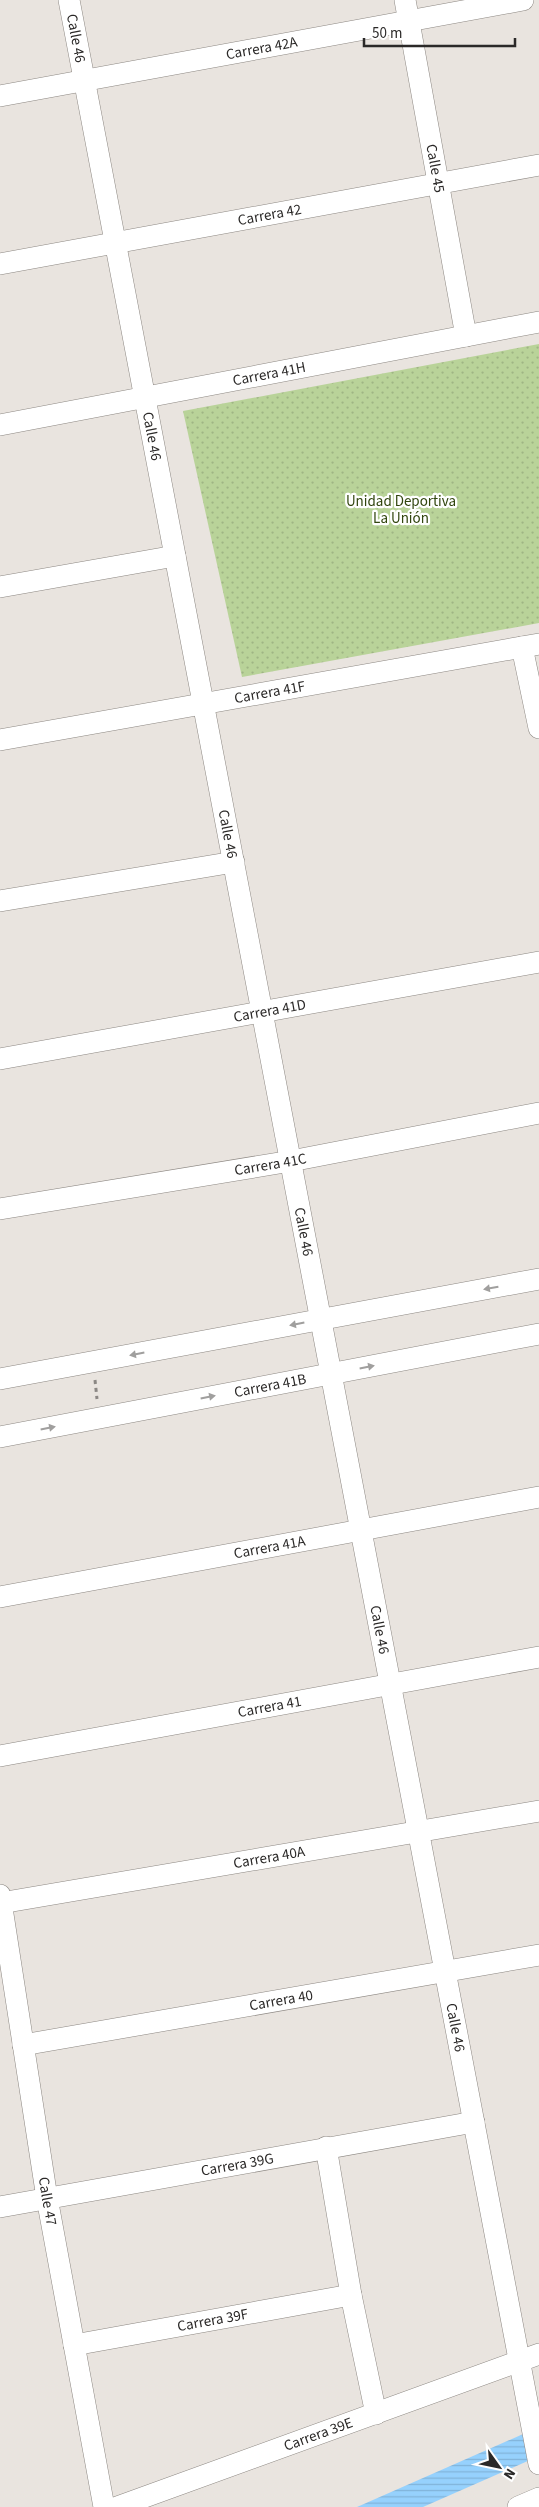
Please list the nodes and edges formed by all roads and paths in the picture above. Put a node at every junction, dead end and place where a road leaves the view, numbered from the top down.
1 (69, 0) edge
2 (405, 0) edge
3 (523, 0) edge
4 (409, 22) junction
5 (84, 80) junction
6 (0, 96) edge
7 (539, 165) edge
8 (438, 184) junction
9 (115, 243) junction
10 (0, 264) edge
11 (539, 322) edge
12 (466, 336) junction
13 (145, 398) junction
14 (0, 425) edge
15 (175, 556) junction
16 (0, 587) edge
17 (530, 646) edge
18 (203, 704) junction
19 (539, 728) edge
20 (0, 740) edge
21 (234, 862) junction
22 (0, 901) edge
23 (539, 962) edge
24 (262, 1013) junction
25 (0, 1059) edge
26 (539, 1113) edge
27 (290, 1161) junction
28 (0, 1209) edge
29 (539, 1279) edge
30 (321, 1319) junction
31 (539, 1334) edge
32 (92, 1362) junction
33 (331, 1374) junction
34 (0, 1379) edge
35 (100, 1418) junction
36 (0, 1437) edge
37 (539, 1497) edge
38 (361, 1529) junction
39 (0, 1597) edge
40 (539, 1658) edge
41 (390, 1684) junction
42 (0, 1756) edge
43 (539, 1811) edge
44 (419, 1832) junction
45 (1, 1899) edge
46 (539, 1955) edge
47 (445, 1971) junction
48 (23, 2045) junction
49 (474, 2122) junction
50 (326, 2147) junction
51 (47, 2198) junction
52 (0, 2207) edge
53 (351, 2295) junction
54 (74, 2345) junction
55 (530, 2358) edge
56 (376, 2414) junction
57 (539, 2463) edge
58 (539, 2498) edge
59 (104, 2507) edge
60 (117, 2507) edge
61 (518, 2507) edge

1 - 5 street, Calle 46
2 - 4 street, Calle 45
3 - 4 street, Carrera 42A
4 - 5 street, Carrera 42A
4 - 8 street, Calle 45
5 - 6 street, Carrera 42A
5 - 9 street, Calle 46
7 - 8 street, Carrera 42
8 - 9 street, Carrera 42
8 - 12 street, Calle 45
9 - 10 street, Carrera 42
9 - 13 street, Calle 46
11 - 12 street, Carrera 41H
12 - 13 street, Carrera 41H
13 - 14 street, Carrera 41H
13 - 15 street, Calle 46
15 - 16 street
15 - 18 street, Calle 46
17 - 18 street, Carrera 41F
17 - 19 street
18 - 20 street, Carrera 41F
18 - 21 street, Calle 46
21 - 22 street
21 - 24 street, Calle 46
23 - 24 street, Carrera 41D
24 - 25 street, Carrera 41D
24 - 27 street, Calle 46
26 - 27 street, Carrera 41C
27 - 28 street, Carrera 41C
27 - 30 street, Calle 46
29 -> 30 street
30 -> 32 street
30 - 33 street, Calle 46
33 -> 31 street, Carrera 41B
32 - 34 street
32 - 35 path
35 -> 33 street, Carrera 41B
33 - 38 street, Calle 46
36 -> 35 street, Carrera 41B
37 - 38 street, Carrera 41A
38 - 39 street, Carrera 41A
38 - 41 street, Calle 46
40 - 41 street, Carrera 41
41 - 42 street, Carrera 41
41 - 44 street, Calle 46
43 - 44 street, Carrera 40A
44 - 45 street, Carrera 40A
44 - 47 street, Calle 46
45 - 48 street, Calle 47
46 - 47 street, Carrera 40
47 - 48 street, Carrera 40
47 - 49 street, Calle 46
48 - 51 street, Calle 47
49 - 50 street, Carrera 39G
49 - 55 street, Calle 46
50 - 51 street, Carrera 39G
50 - 53 street
51 - 52 street, Carrera 39G
51 - 54 street, Calle 47
53 - 54 street, Carrera 39F
53 - 56 street
54 - 59 street, Calle 47
55 - 56 street, Carrera 39E
55 - 57 street, Calle 46
56 - 60 street, Carrera 39E
58 - 61 street

